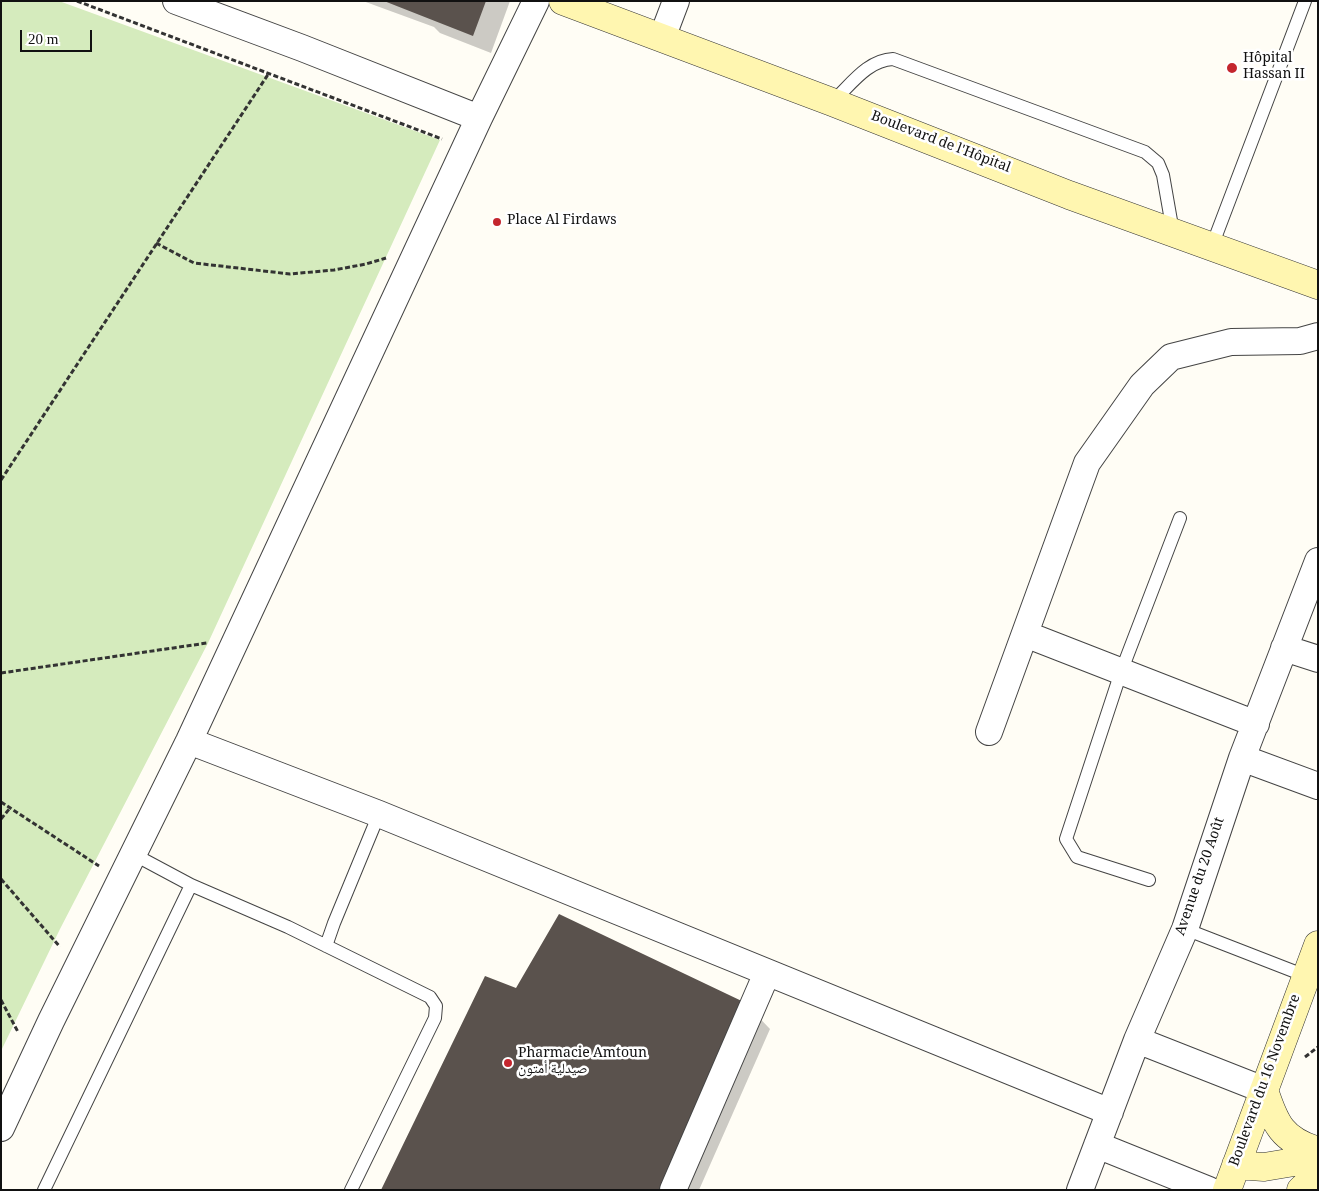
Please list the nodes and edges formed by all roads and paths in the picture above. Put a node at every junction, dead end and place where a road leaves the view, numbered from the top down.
1 (77, 1) edge
2 (176, 1) edge
3 (536, 1) edge
4 (563, 1) edge
5 (676, 1) edge
6 (1305, 1) edge
7 (662, 38) junction
8 (269, 73) junction
9 (832, 102) junction
10 (479, 118) junction
11 (449, 142) dead end
12 (1173, 232) junction
13 (156, 243) junction
14 (1212, 246) junction
15 (413, 260) junction
16 (1318, 284) edge
17 (1318, 336) edge
18 (1, 480) edge
19 (1180, 518) dead end
20 (1318, 561) edge
21 (1025, 634) junction
22 (1284, 648) junction
23 (204, 652) dead end
24 (1318, 659) edge
25 (1121, 672) junction
26 (1, 673) edge
27 (1256, 724) junction
28 (989, 732) dead end
29 (189, 741) junction
30 (1242, 758) junction
31 (1318, 786) edge
32 (1, 802) edge
33 (10, 808) junction
34 (379, 814) junction
35 (1, 819) edge
36 (133, 854) junction
37 (104, 859) dead end
38 (1, 880) edge
39 (1149, 880) dead end
40 (191, 885) junction
41 (1185, 929) junction
42 (65, 939) dead end
43 (1318, 945) edge
44 (326, 946) junction
45 (767, 973) junction
46 (1306, 976) junction
47 (1, 1000) edge
48 (24, 1026) dead end
49 (1137, 1040) junction
50 (1264, 1090) junction
51 (1110, 1112) junction
52 (1, 1128) edge
53 (1097, 1145) junction
54 (1318, 1153) edge
55 (1318, 1174) edge
56 (1232, 1178) edge
57 (44, 1190) edge
58 (351, 1190) edge
59 (672, 1190) edge
60 (1080, 1190) edge
61 (1209, 1190) edge
62 (1301, 1190) edge

1 - 8 path
2 - 10 street
3 - 10 street
4 - 7 street, Boulevard de l'Hôpital
5 - 7 street
6 - 14 lane
7 - 9 street, Boulevard de l'Hôpital
8 - 11 path
8 - 13 path
9 - 12 street, Boulevard de l'Hôpital
9 - 12 lane
10 - 15 street
12 - 14 street, Boulevard de l'Hôpital
13 - 15 path
13 - 18 path
14 - 16 street, Boulevard de l'Hôpital
15 - 29 street
17 - 21 street
19 - 25 lane
20 - 22 street, Avenue du 20 Août
21 - 25 street
21 - 28 street
22 - 24 street
22 - 27 street, Avenue du 20 Août
23 - 26 path
25 - 27 street
25 - 39 lane
27 - 30 street, Avenue du 20 Août
29 - 34 street
29 - 36 street
30 - 31 street
30 - 41 street, Avenue du 20 Août
32 - 33 path
33 - 35 path
33 - 37 path
34 - 44 lane
34 - 45 street
36 - 40 lane
36 - 52 street
38 - 42 path
40 - 44 lane
40 - 57 lane
41 - 46 lane
41 - 49 street, Avenue du 20 Août
43 - 46 street, Boulevard du 16 Novembre
44 - 58 lane
45 - 51 street
45 - 59 street
46 - 50 street, Boulevard du 16 Novembre
47 - 48 path
49 - 50 street
49 - 51 street, Avenue du 20 Août
50 - 54 street
50 - 56 street, Boulevard du 16 Novembre
51 - 53 street, Avenue du 20 Août
53 - 60 street, Avenue du 20 Août
53 - 61 street
54 - 56 street
55 - 62 street

